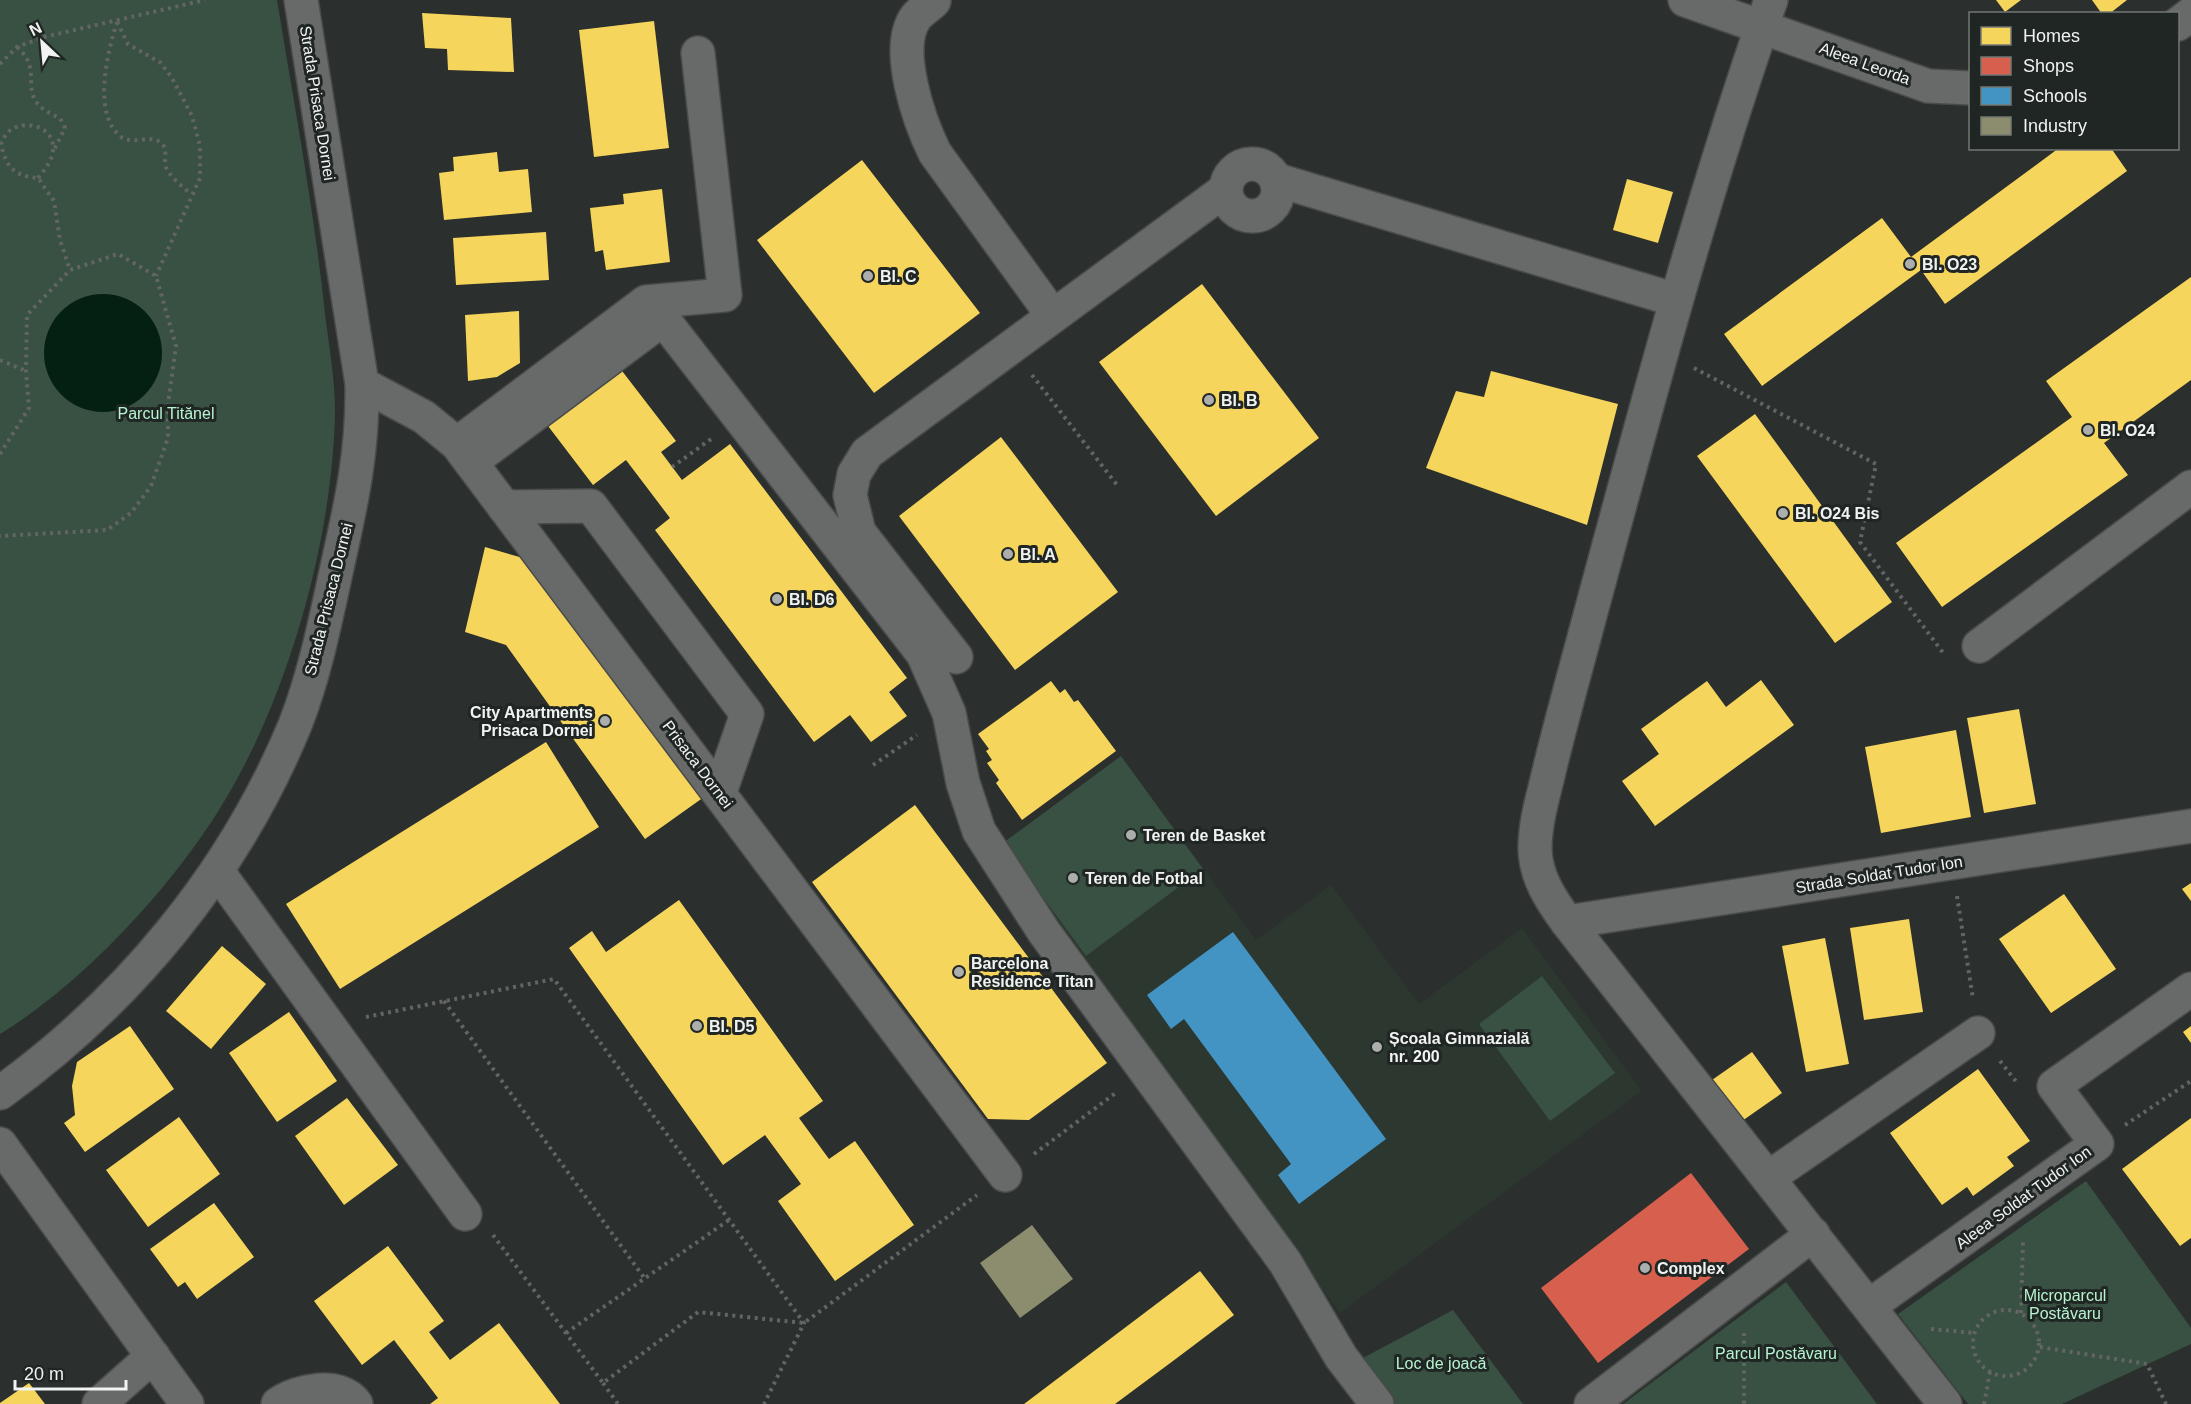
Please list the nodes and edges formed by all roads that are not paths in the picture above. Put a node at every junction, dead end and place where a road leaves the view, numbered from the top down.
1 (301, 0) edge
2 (1685, 0) edge
3 (934, 1) edge
4 (1766, 13) edge
5 (2191, 14) edge
6 (2179, 23) edge
7 (698, 53) dead end
8 (1969, 88) edge
9 (1676, 300) junction
10 (1053, 316) junction
11 (362, 384) junction
12 (464, 453) junction
13 (2191, 487) edge
14 (504, 507) junction
15 (1979, 646) road end
16 (956, 657) dead end
17 (720, 792) junction
18 (2191, 826) edge
19 (218, 872) junction
20 (1567, 922) junction
21 (2191, 989) edge
22 (1978, 1033) road end
23 (0, 1093) edge
24 (0, 1144) edge
25 (1005, 1175) road end
26 (1768, 1178) junction
27 (477, 1222) road end
28 (1813, 1234) junction
29 (1869, 1306) junction
30 (153, 1356) junction
31 (99, 1404) edge
32 (187, 1404) edge
33 (278, 1404) edge
34 (356, 1404) edge
35 (1377, 1404) edge
36 (1591, 1404) edge
37 (1945, 1404) edge

1 - 11 street, Strada Prisaca Dornei
2 - 4 street, Aleea Leorda
3 - 10 street
4 - 8 street, Aleea Leorda
4 - 9 street
5 - 6 street
7 - 12 street
9 - 10 street
9 - 20 street
10 - 16 street
11 - 12 street, Prisaca Dornei
11 - 19 street, Strada Prisaca Dornei
12 - 14 street, Prisaca Dornei
12 - 35 street
13 - 15 street
14 - 17 street, Prisaca Dornei
14 - 17 street
17 - 25 street, Prisaca Dornei
18 - 20 street, Strada Soldat Tudor Ion
19 - 23 street, Strada Prisaca Dornei
19 - 27 street
20 - 26 street
21 - 29 street, Aleea Soldat Tudor Ion
22 - 26 street
24 - 30 street
26 - 28 street
28 - 29 street
28 - 36 street
29 - 37 street
30 - 31 street
30 - 32 street
33 - 34 street

